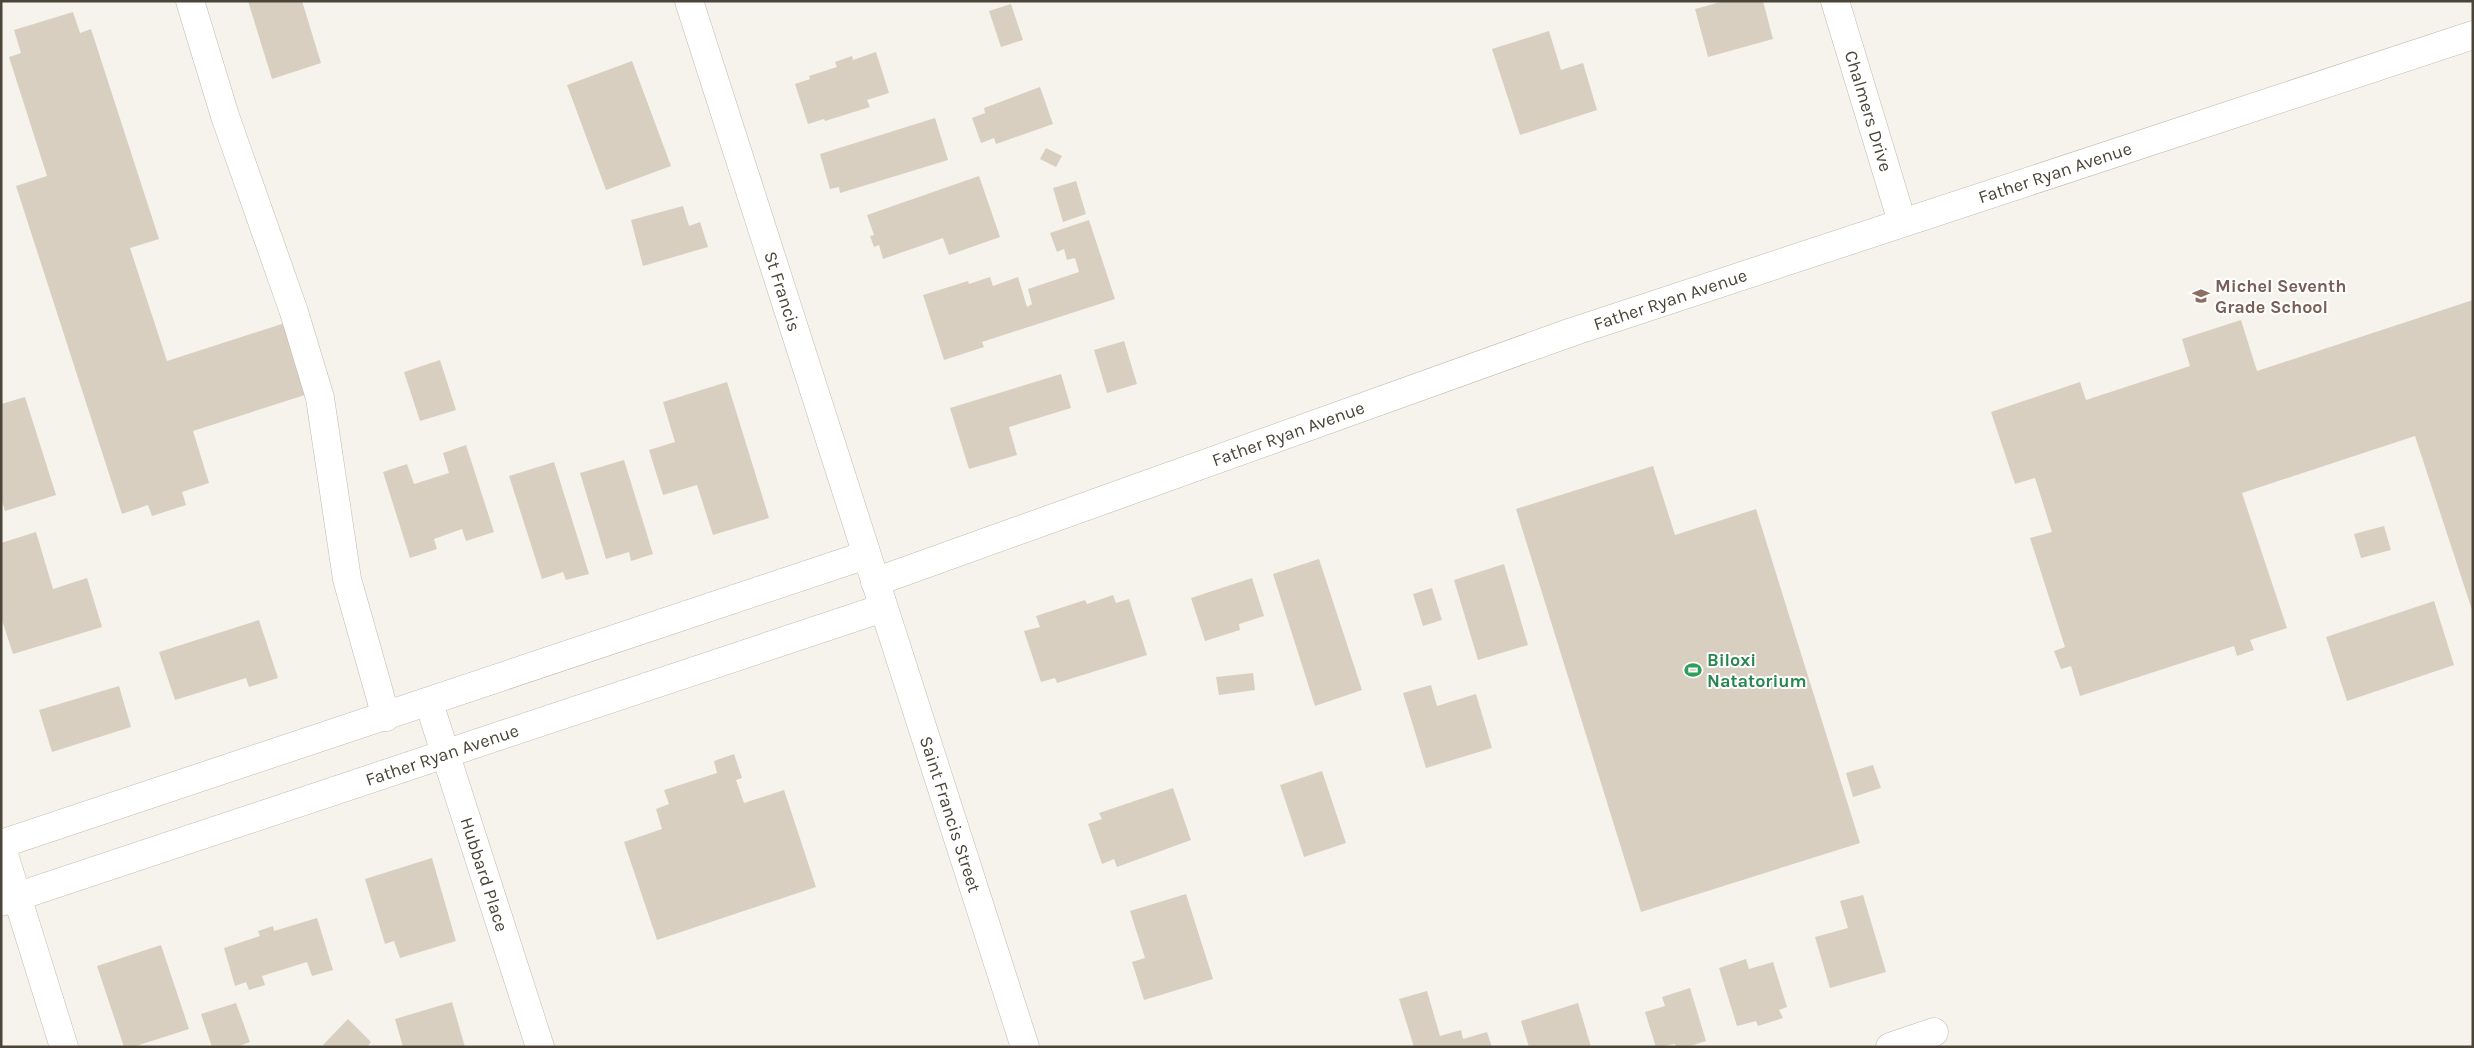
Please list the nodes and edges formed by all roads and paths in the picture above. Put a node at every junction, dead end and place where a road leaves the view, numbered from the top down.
1 (190, 1) edge
2 (689, 1) edge
3 (1835, 1) edge
4 (2473, 36) edge
5 (1902, 222) junction
6 (866, 555) junction
7 (875, 582) junction
8 (882, 608) junction
9 (430, 703) junction
10 (386, 717) junction
11 (445, 752) junction
12 (1, 845) edge
13 (9, 899) edge
14 (1934, 1032) dead end
15 (64, 1047) edge
16 (540, 1047) edge
17 (1025, 1047) edge
18 (1890, 1047) edge

1 - 10 street
2 - 6 street, St Francis
3 - 5 street, Chalmers Drive
4 - 5 street, Father Ryan Avenue
5 - 7 street, Father Ryan Avenue
6 - 7 street, St Francis
6 - 9 street
7 - 8 street, Saint Francis Street
8 - 11 street, Father Ryan Avenue
8 - 17 street, Saint Francis Street
9 - 10 street
9 - 11 street, Hubbard Place
10 - 12 street
11 - 13 street, Father Ryan Avenue
11 - 16 street, Hubbard Place
12 - 13 street
13 - 15 street
14 - 18 street

